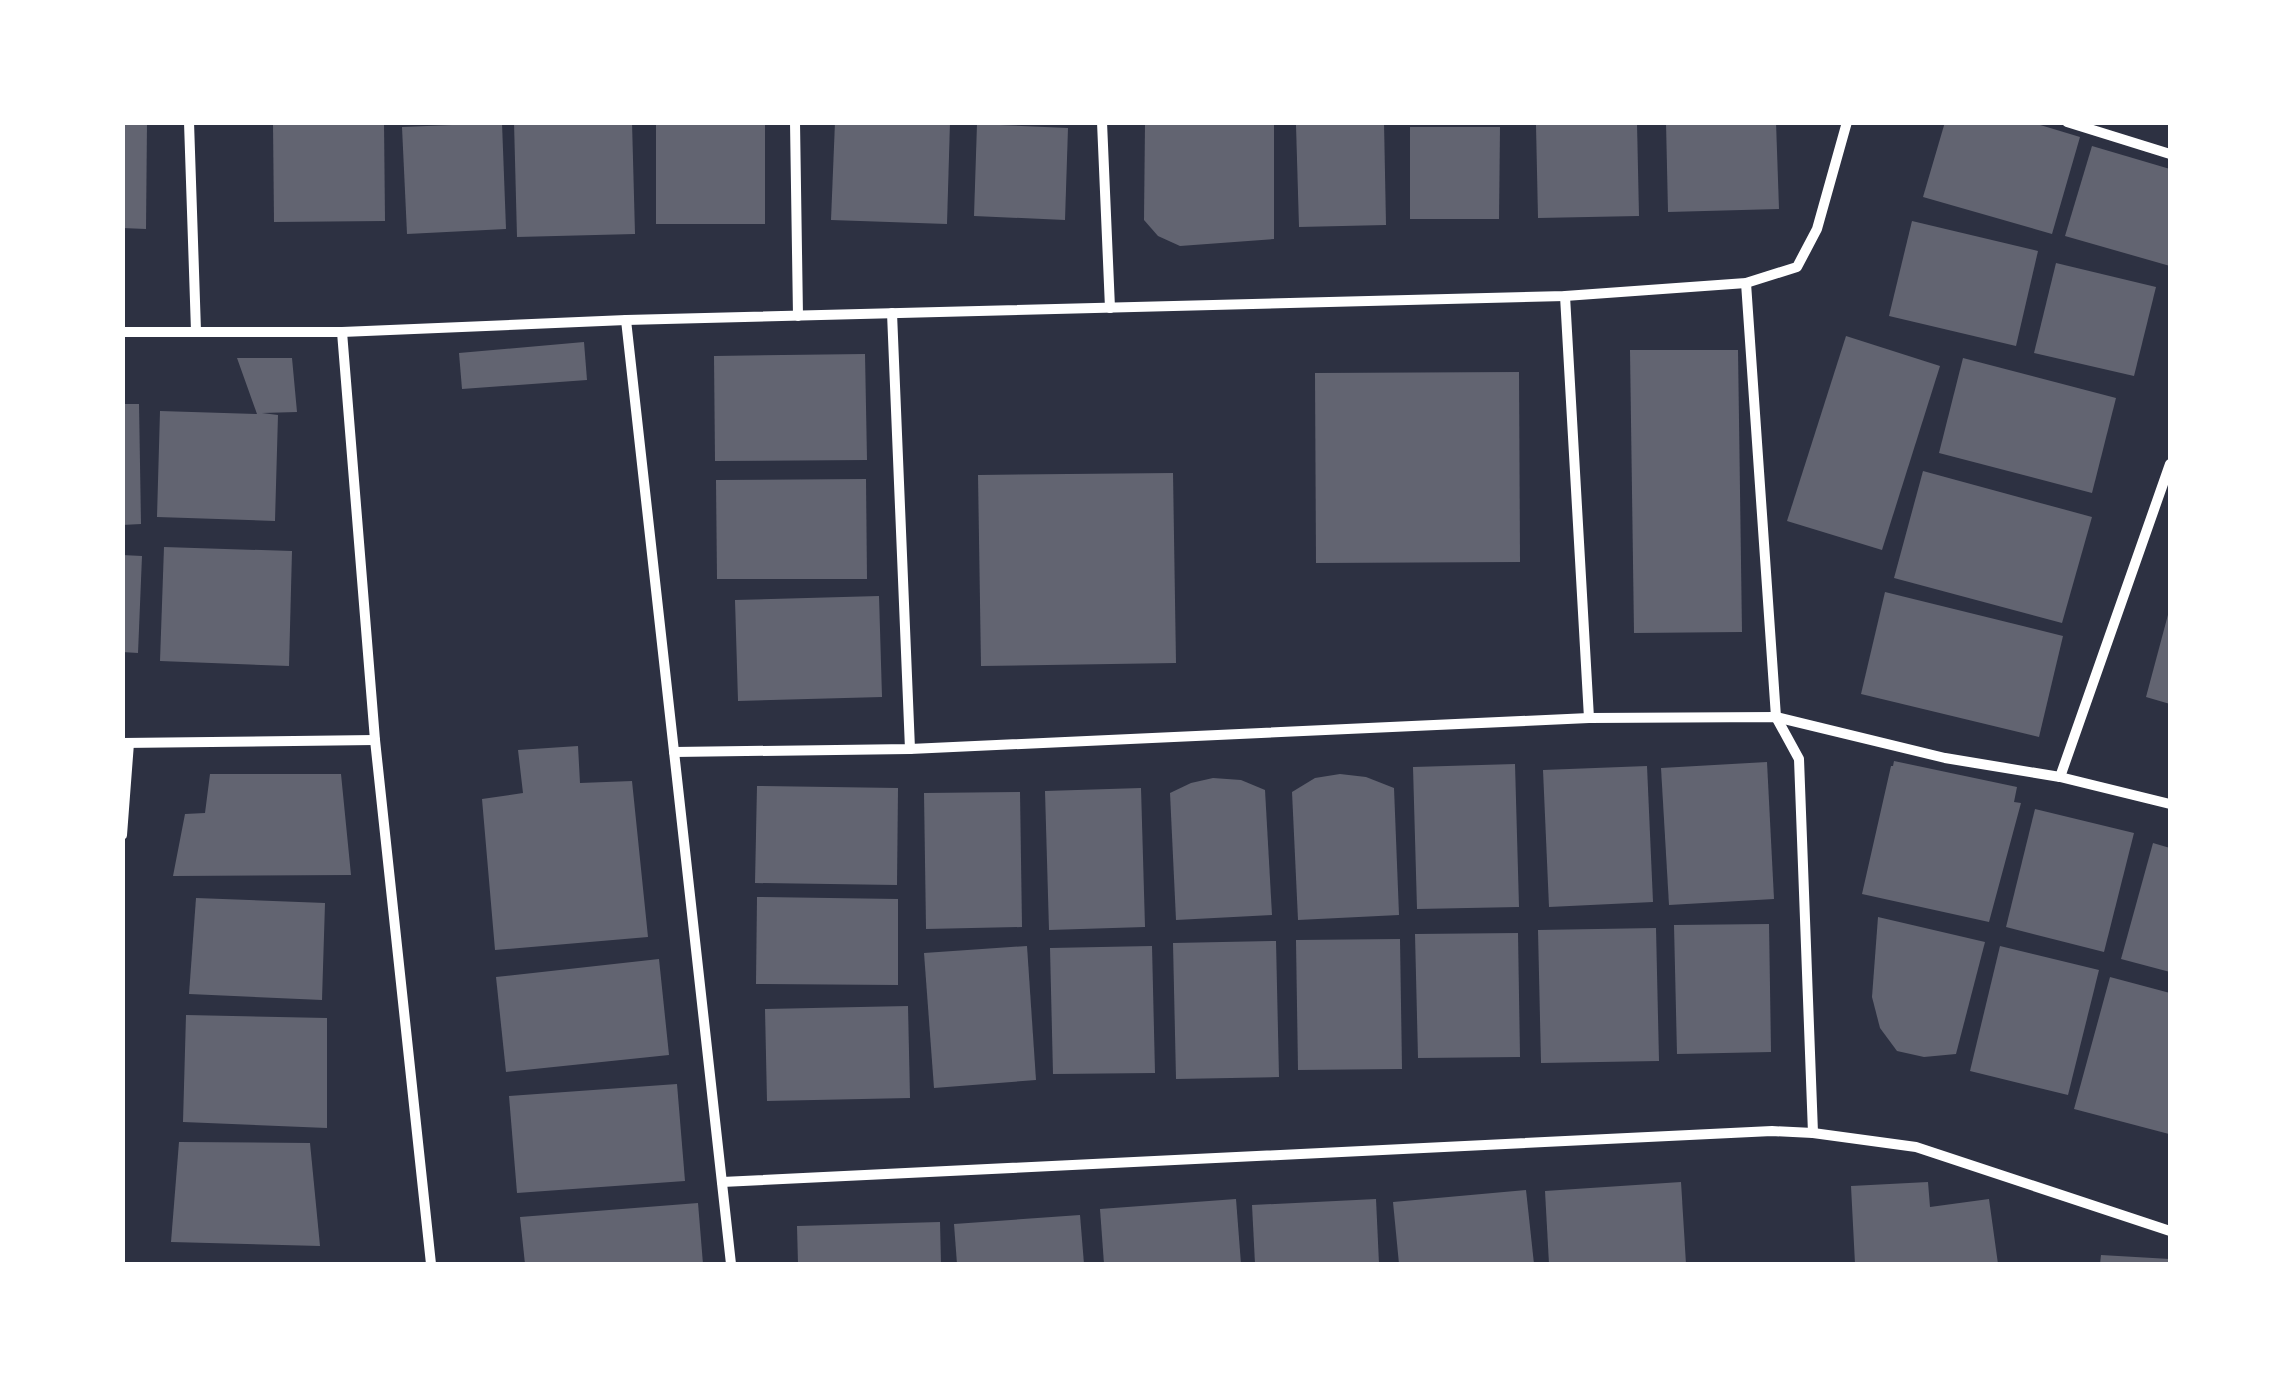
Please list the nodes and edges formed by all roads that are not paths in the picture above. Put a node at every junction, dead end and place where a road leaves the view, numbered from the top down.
1 (189, 122) edge
2 (795, 122) edge
3 (1102, 122) edge
4 (1846, 122) edge
5 (2067, 122) edge
6 (2170, 154) edge
7 (1746, 283) junction
8 (1564, 296) junction
9 (1110, 308) junction
10 (892, 313) junction
11 (798, 316) junction
12 (626, 320) junction
13 (196, 331) junction
14 (122, 332) edge
15 (342, 332) junction
16 (2170, 464) edge
17 (1776, 717) junction
18 (1589, 718) junction
19 (375, 740) junction
20 (126, 743) edge
21 (910, 749) junction
22 (674, 752) junction
23 (2060, 777) junction
24 (2170, 804) edge
25 (122, 835) edge
26 (1813, 1134) junction
27 (722, 1182) junction
28 (2170, 1230) edge
29 (430, 1264) edge
30 (731, 1264) edge

1 - 13 street
2 - 11 street
3 - 9 street
4 - 7 street
5 - 6 street
7 - 8 street
7 - 17 street
8 - 9 street
8 - 18 street
9 - 10 street
10 - 11 street
10 - 21 street
11 - 12 street
12 - 15 street
12 - 22 street
13 - 14 street
13 - 15 street
15 - 19 street
16 - 23 street
17 - 18 street
17 - 23 street
17 - 26 street
18 - 21 street
19 - 20 street
19 - 29 street
20 - 25 street
21 - 22 street
22 - 27 street
23 - 24 street
26 - 27 street
26 - 28 street
27 - 30 street

